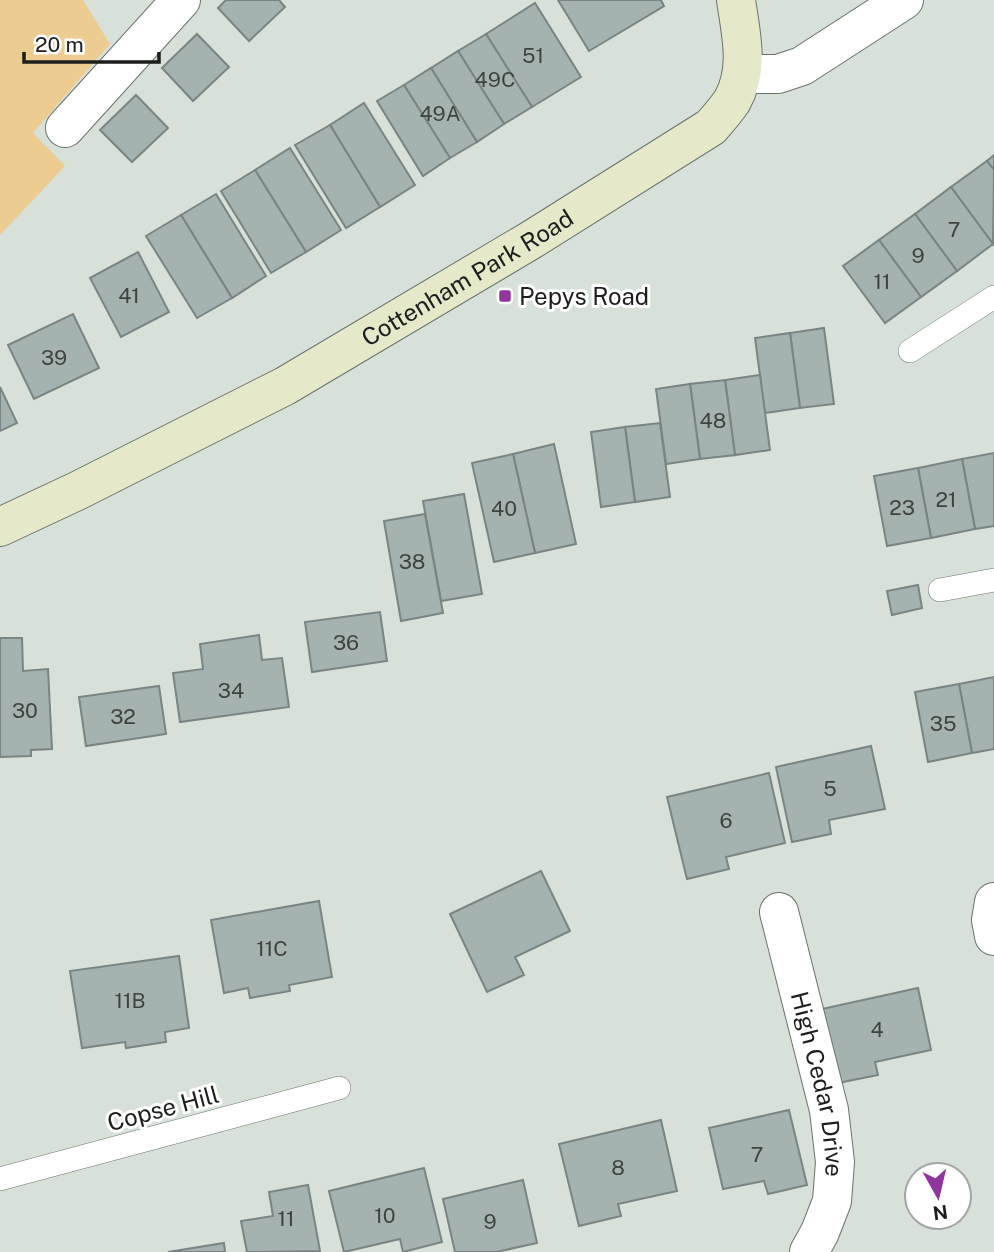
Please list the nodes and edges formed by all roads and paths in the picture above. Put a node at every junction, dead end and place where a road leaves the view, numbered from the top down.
1 (181, 0) edge
2 (736, 0) edge
3 (904, 0) edge
4 (743, 74) junction
5 (65, 128) dead end
6 (994, 297) edge
7 (910, 351) dead end
8 (0, 527) edge
9 (994, 580) edge
10 (940, 590) dead end
11 (994, 902) edge
12 (779, 912) dead end
13 (994, 936) edge
14 (340, 1088) dead end
15 (0, 1179) edge
16 (809, 1252) edge

1 - 5 street
2 - 4 main road
3 - 4 street
4 - 8 main road, Cottenham Park Road
6 - 7 lane
9 - 10 lane
11 - 13 street
12 - 16 street, High Cedar Drive
14 - 15 lane, Copse Hill

